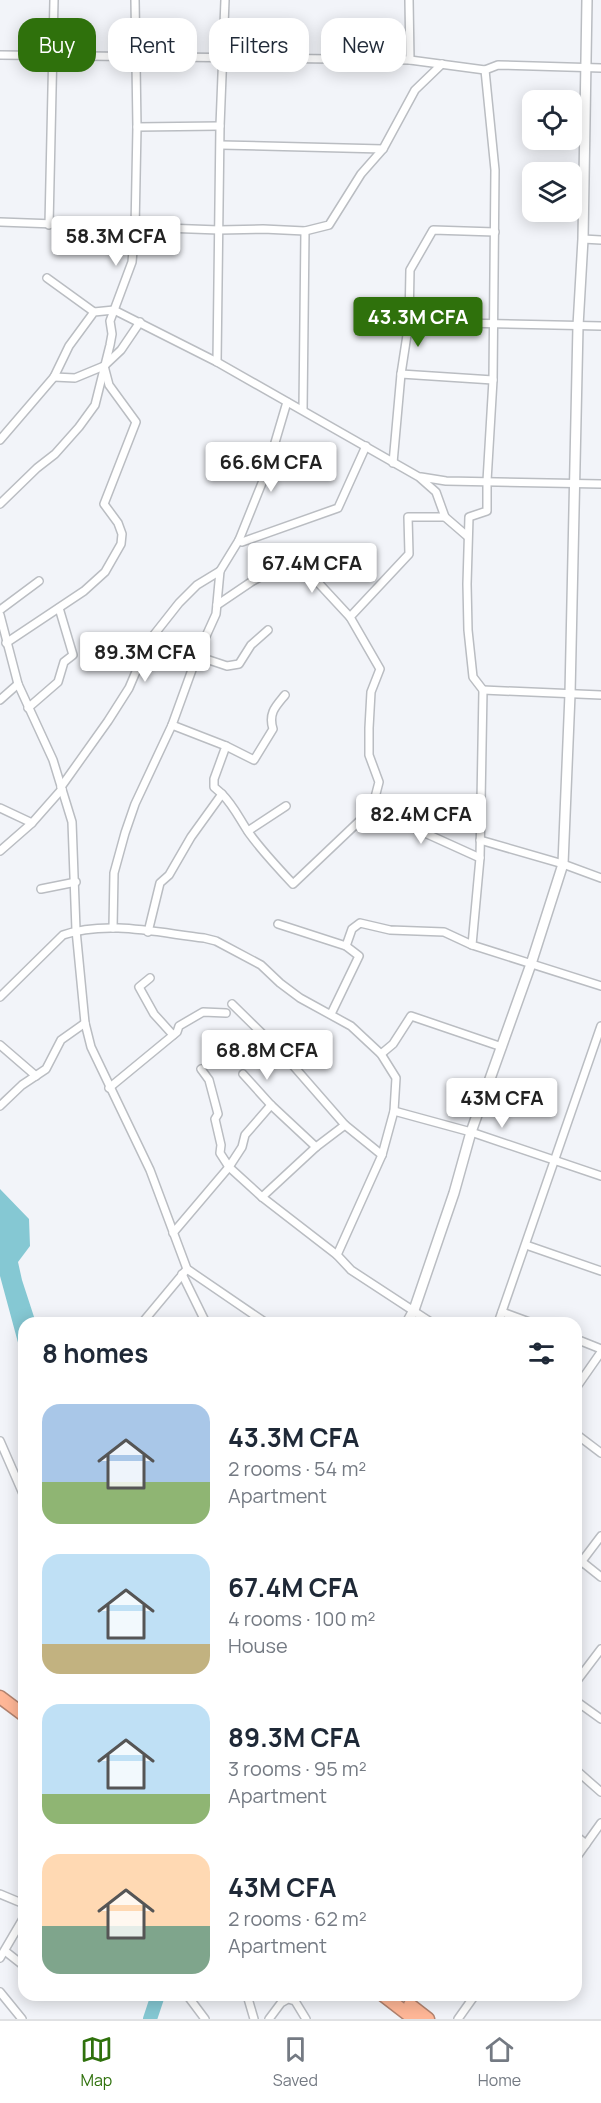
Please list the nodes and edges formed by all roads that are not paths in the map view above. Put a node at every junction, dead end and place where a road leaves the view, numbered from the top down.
1 (54, 0) edge
2 (135, 0) edge
3 (225, 0) edge
4 (409, 0) edge
5 (588, 0) edge
6 (54, 18) edge
7 (135, 18) edge
8 (225, 18) edge
9 (0, 55) edge
10 (18, 55) edge
11 (309, 58) edge
12 (410, 60) junction
13 (442, 64) junction
14 (587, 67) junction
15 (601, 68) edge
16 (484, 70) junction
17 (53, 72) edge
18 (135, 72) edge
19 (223, 72) edge
20 (220, 126) junction
21 (137, 127) junction
22 (221, 145) junction
23 (383, 149) junction
24 (0, 222) edge
25 (49, 225) junction
26 (135, 229) junction
27 (219, 230) junction
28 (305, 231) junction
29 (495, 231) junction
30 (583, 239) junction
31 (601, 240) edge
32 (47, 278) dead end
33 (114, 309) junction
34 (94, 312) junction
35 (140, 322) junction
36 (409, 322) junction
37 (494, 323) junction
38 (578, 326) junction
39 (601, 326) edge
40 (218, 362) junction
41 (104, 366) junction
42 (401, 374) junction
43 (54, 377) junction
44 (493, 380) junction
45 (287, 402) junction
46 (303, 410) junction
47 (0, 440) edge
48 (366, 446) junction
49 (393, 463) junction
50 (419, 477) junction
51 (487, 481) junction
52 (574, 484) junction
53 (601, 484) edge
54 (0, 504) edge
55 (445, 518) junction
56 (467, 536) junction
57 (239, 540) junction
58 (220, 571) junction
59 (39, 581) dead end
60 (217, 605) junction
61 (58, 608) junction
62 (0, 610) edge
63 (0, 615) edge
64 (350, 617) junction
65 (1, 626) edge
66 (268, 630) dead end
67 (6, 643) junction
68 (197, 656) junction
69 (18, 684) junction
70 (483, 690) junction
71 (570, 694) junction
72 (285, 695) dead end
73 (601, 695) edge
74 (0, 700) edge
75 (28, 708) junction
76 (172, 725) junction
77 (226, 746) junction
78 (62, 788) junction
79 (222, 794) junction
80 (286, 806) dead end
81 (0, 807) edge
82 (372, 809) junction
83 (32, 824) junction
84 (248, 831) junction
85 (480, 840) junction
86 (0, 850) edge
87 (480, 858) junction
88 (562, 864) junction
89 (601, 879) edge
90 (76, 882) junction
91 (40, 889) dead end
92 (278, 924) dead end
93 (113, 928) junction
94 (76, 930) junction
95 (148, 932) junction
96 (472, 945) junction
97 (346, 946) junction
98 (531, 964) junction
99 (150, 978) dead end
100 (601, 986) edge
101 (0, 997) edge
102 (232, 1004) dead end
103 (226, 1013) dead end
104 (331, 1014) junction
105 (85, 1023) junction
106 (601, 1026) edge
107 (173, 1035) junction
108 (0, 1045) edge
109 (502, 1047) junction
110 (381, 1054) junction
111 (201, 1069) dead end
112 (243, 1074) dead end
113 (36, 1076) junction
114 (109, 1088) junction
115 (272, 1105) junction
116 (0, 1106) edge
117 (394, 1111) junction
118 (345, 1125) junction
119 (471, 1132) junction
120 (316, 1147) junction
121 (382, 1155) junction
122 (555, 1161) junction
123 (229, 1167) junction
124 (601, 1176) edge
125 (262, 1197) junction
126 (172, 1233) junction
127 (526, 1245) junction
128 (337, 1255) junction
129 (185, 1271) junction
130 (601, 1271) edge
131 (414, 1310) junction
132 (502, 1312) junction
133 (147, 1317) edge
134 (204, 1317) edge
135 (257, 1317) edge
136 (410, 1317) edge
137 (424, 1317) edge
138 (500, 1317) edge
139 (516, 1317) edge
140 (582, 1342) edge
141 (601, 1350) edge
142 (582, 1379) edge
143 (582, 1439) edge
144 (0, 1440) edge
145 (601, 1453) edge
146 (18, 1482) edge
147 (601, 1536) edge
148 (582, 1556) edge
149 (582, 1561) edge
150 (601, 1577) edge
151 (601, 1649) edge
152 (582, 1674) edge
153 (0, 1697) edge
154 (582, 1705) edge
155 (0, 1706) edge
156 (18, 1710) edge
157 (601, 1719) edge
158 (18, 1720) edge
159 (582, 1775) edge
160 (601, 1792) edge
161 (601, 1823) edge
162 (582, 1841) edge
163 (586, 1844) junction
164 (582, 1850) edge
165 (0, 1894) edge
166 (18, 1902) edge
167 (18, 1927) edge
168 (2, 1955) edge
169 (18, 1963) edge
170 (0, 1992) edge
171 (192, 2001) edge
172 (249, 2001) edge
173 (284, 2001) edge
174 (295, 2001) edge
175 (391, 2001) edge
176 (404, 2001) edge
177 (471, 2001) edge
178 (22, 2019) edge
179 (205, 2019) edge
180 (254, 2019) edge
181 (269, 2019) edge
182 (306, 2019) edge
183 (414, 2019) edge
184 (428, 2019) edge
185 (458, 2019) edge

1 - 6 street
2 - 7 street
3 - 8 street
4 - 12 street
5 - 14 street
9 - 10 street
11 - 12 street
12 - 13 street
13 - 16 street
13 - 23 street
14 - 15 street
14 - 16 street
14 - 30 street
16 - 29 street
17 - 25 street
18 - 21 street
19 - 20 street
20 - 21 street
20 - 22 street
21 - 26 street
22 - 23 street
22 - 27 street
23 - 28 street
24 - 25 street
25 - 26 street
26 - 27 street
26 - 33 street
27 - 28 street
27 - 40 street
28 - 46 street
29 - 36 street
29 - 37 street
30 - 31 street
30 - 38 street
32 - 34 street
33 - 34 street
33 - 35 street
33 - 41 street
34 - 43 street
35 - 40 street
35 - 41 street
36 - 37 street
36 - 42 street
37 - 38 street
37 - 44 street
38 - 39 street
38 - 52 street
40 - 45 street
41 - 43 street
41 - 54 street
41 - 61 street
42 - 44 street
42 - 49 street
43 - 47 street
44 - 51 street
45 - 46 street
45 - 57 street
46 - 48 street
48 - 49 street
48 - 57 street
49 - 50 street
50 - 51 street
50 - 55 street
51 - 52 street
51 - 56 street
52 - 53 street
52 - 71 street
55 - 56 street
55 - 64 street
56 - 70 street
57 - 58 street
58 - 60 street
58 - 78 street
59 - 62 street
60 - 64 street
60 - 68 street
61 - 67 street
61 - 75 street
63 - 65 street
64 - 82 street
65 - 67 street
66 - 68 street
67 - 69 street
68 - 76 street
69 - 74 street
69 - 75 street
70 - 71 street
70 - 85 street
71 - 73 street
71 - 88 street
72 - 77 street
75 - 78 street
76 - 77 street
76 - 93 street
77 - 79 street
78 - 83 street
78 - 90 street
79 - 84 street
79 - 95 street
80 - 84 street
81 - 83 street
82 - 84 street
82 - 87 street
83 - 86 street
85 - 87 street
85 - 88 street
87 - 96 street
88 - 89 street
88 - 98 street
90 - 91 street
90 - 94 street
92 - 97 street
93 - 94 street
93 - 95 street
94 - 101 street
94 - 105 street
95 - 104 street
96 - 97 street
96 - 98 street
97 - 104 street
98 - 100 street
98 - 109 street
99 - 107 street
102 - 118 street
103 - 107 street
104 - 110 street
105 - 113 street
105 - 114 street
106 - 122 street
107 - 114 street
108 - 113 street
109 - 110 street
109 - 119 street
110 - 117 street
111 - 123 street
112 - 115 street
113 - 116 street
114 - 126 street
115 - 120 street
115 - 123 street
117 - 119 street
117 - 121 street
118 - 120 street
118 - 121 street
119 - 122 street
119 - 131 street
120 - 125 street
121 - 128 street
122 - 124 street
122 - 127 street
123 - 125 street
123 - 126 street
125 - 128 street
126 - 129 street
127 - 130 street
127 - 132 street
128 - 131 street
129 - 133 street
129 - 134 street
129 - 135 street
131 - 136 street
131 - 137 street
132 - 138 street
132 - 139 street
140 - 141 street
141 - 142 street
143 - 145 street
144 - 146 street
147 - 148 street
149 - 150 street
151 - 152 street
153 - 156 highway
154 - 157 street
155 - 158 highway
159 - 160 street
161 - 163 street
162 - 163 street
163 - 164 street
165 - 166 street
167 - 168 street
168 - 169 street
170 - 178 street
171 - 179 street
172 - 180 street
173 - 181 street
174 - 182 street
175 - 183 highway
176 - 184 highway
177 - 185 street

